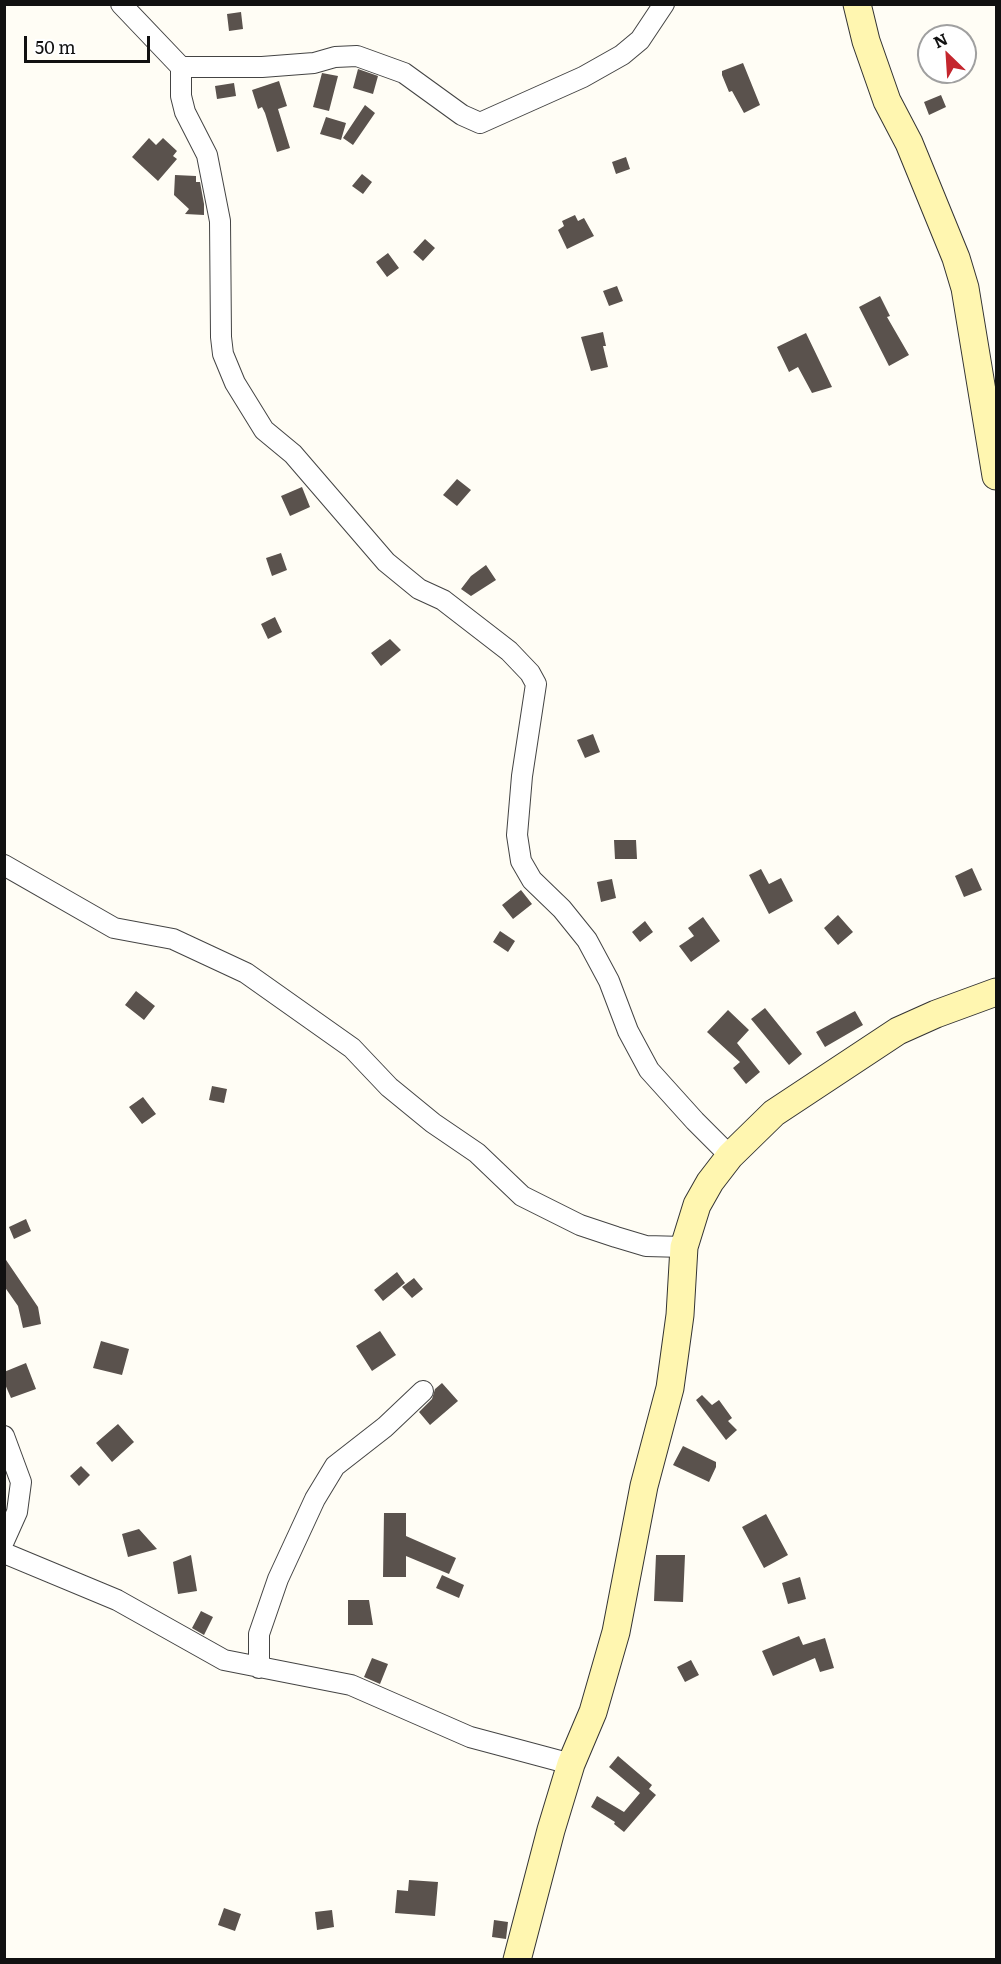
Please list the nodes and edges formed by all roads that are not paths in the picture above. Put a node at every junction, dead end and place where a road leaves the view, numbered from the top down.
1 (121, 4) edge
2 (664, 4) edge
3 (857, 4) edge
4 (181, 67) junction
5 (996, 476) edge
6 (4, 865) edge
7 (996, 992) edge
8 (730, 1156) junction
9 (684, 1247) junction
10 (423, 1391) dead end
11 (4, 1436) edge
12 (4, 1541) edge
13 (4, 1553) edge
14 (259, 1668) junction
15 (571, 1764) junction
16 (517, 1959) edge

1 - 4 street
2 - 4 street
3 - 5 street
4 - 8 street
6 - 9 street
7 - 8 street
8 - 9 street
9 - 15 street
10 - 14 street
11 - 12 street
13 - 14 street
14 - 15 street
15 - 16 street

